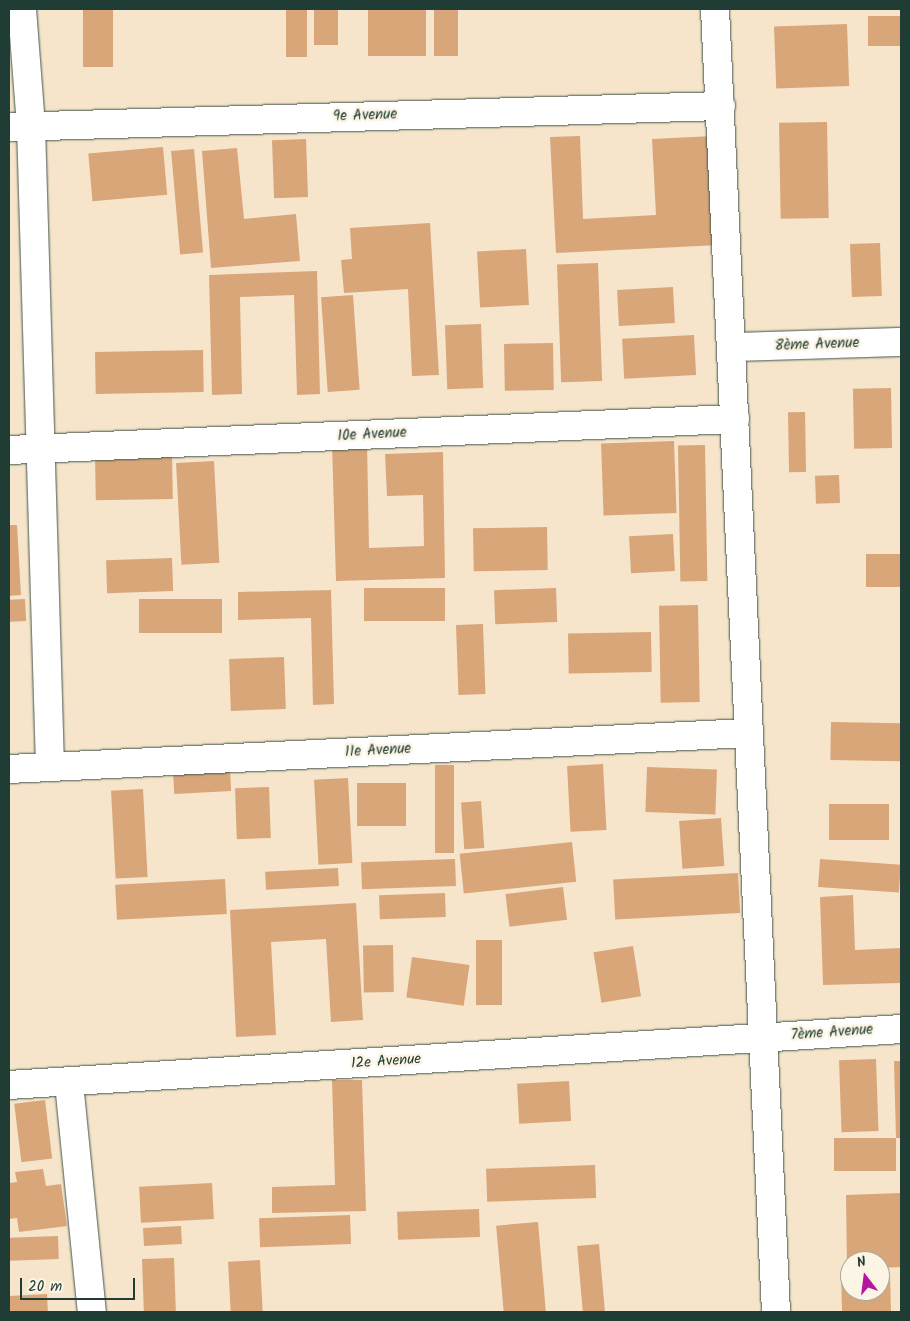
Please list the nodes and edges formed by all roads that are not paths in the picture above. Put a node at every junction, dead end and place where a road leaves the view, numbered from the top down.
1 (22, 9) edge
2 (715, 9) edge
3 (721, 106) junction
4 (20, 126) edge
5 (901, 342) edge
6 (733, 347) junction
7 (735, 419) junction
8 (40, 449) junction
9 (9, 450) edge
10 (748, 733) junction
11 (50, 767) junction
12 (9, 768) edge
13 (901, 1029) edge
14 (762, 1038) junction
15 (69, 1083) junction
16 (9, 1085) edge
17 (92, 1312) edge
18 (776, 1312) edge

1 - 4 street
2 - 3 street
3 - 4 street, 9e Avenue
3 - 6 street
4 - 8 street
5 - 6 street, 8ème Avenue
6 - 7 street
7 - 8 street, 10e Avenue
7 - 10 street
8 - 9 street, 10e Avenue
8 - 11 street
10 - 11 street, 11e Avenue
10 - 14 street
11 - 12 street, 11e Avenue
13 - 14 street, 7ème Avenue
14 - 15 street, 12e Avenue
14 - 18 street
15 - 16 street, 12e Avenue
15 - 17 street

